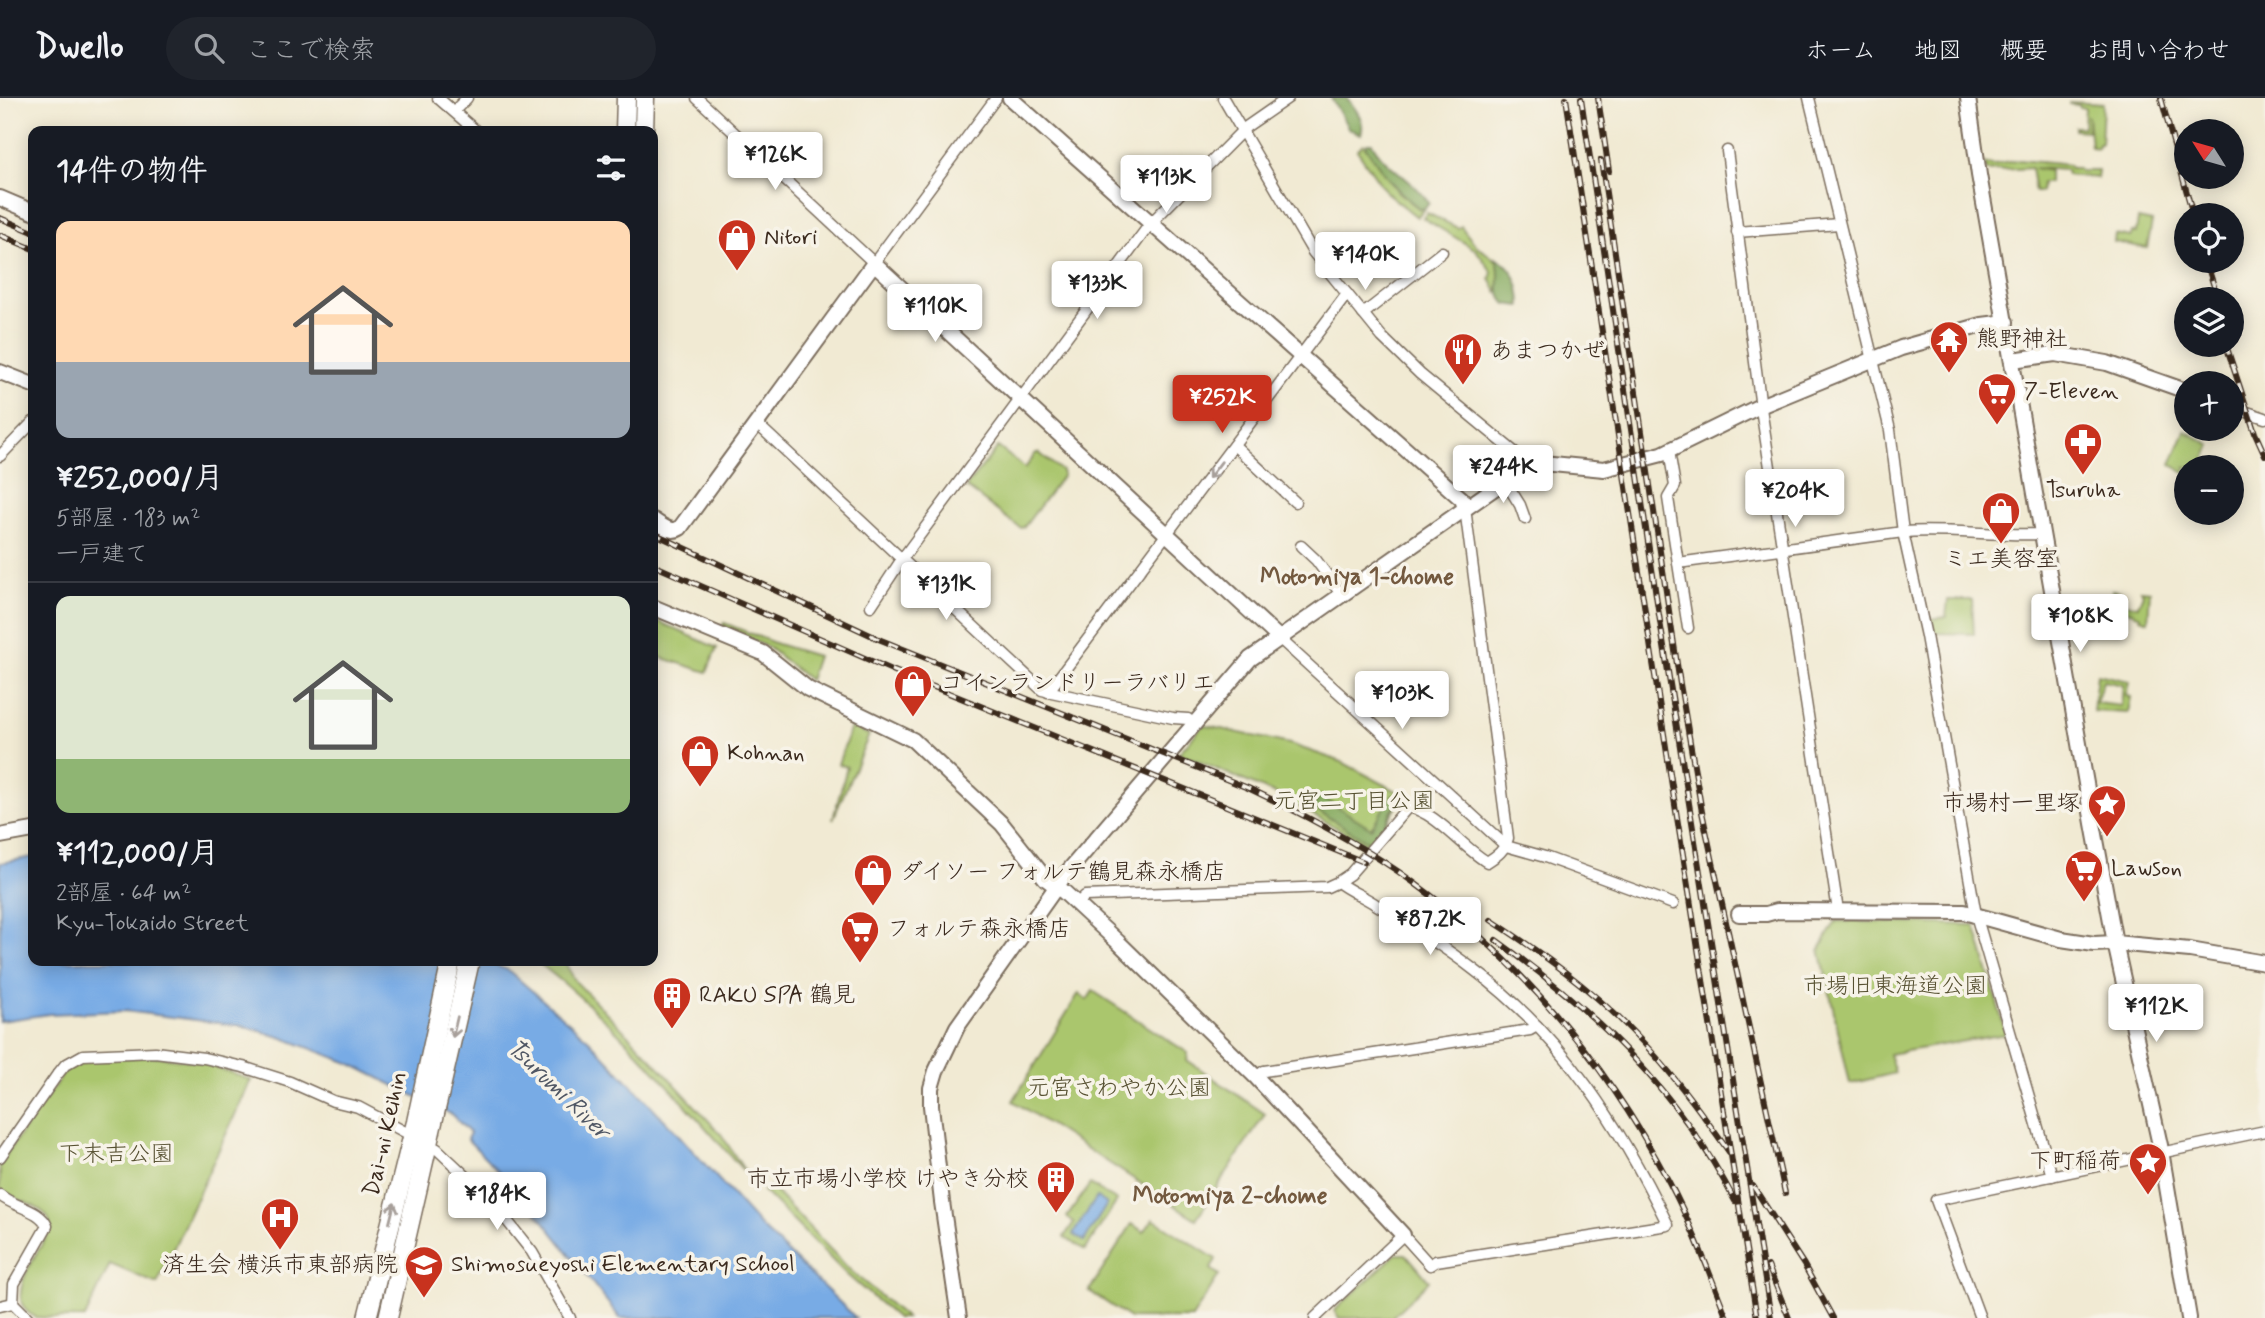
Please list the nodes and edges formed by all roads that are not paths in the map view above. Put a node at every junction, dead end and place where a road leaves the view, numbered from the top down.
1 (438, 98) edge
2 (467, 98) edge
3 (626, 98) edge
4 (645, 98) edge
5 (697, 98) edge
6 (996, 98) edge
7 (1010, 98) edge
8 (1223, 98) edge
9 (1288, 98) edge
10 (1810, 98) edge
11 (1968, 98) edge
12 (454, 111) junction
13 (470, 126) edge
14 (625, 126) edge
15 (644, 126) edge
16 (1242, 133) junction
17 (1727, 151) dead end
18 (0, 198) edge
19 (28, 210) edge
20 (1150, 224) junction
21 (1839, 225) junction
22 (1737, 232) junction
23 (1442, 252) dead end
24 (874, 263) junction
25 (1347, 294) junction
26 (1363, 314) junction
27 (2006, 323) junction
28 (1300, 356) junction
29 (1872, 359) junction
30 (2011, 359) junction
31 (0, 372) edge
32 (28, 383) edge
33 (2174, 387) edge
34 (1020, 399) junction
35 (1760, 406) junction
36 (2244, 411) edge
37 (2265, 418) edge
38 (756, 423) junction
39 (28, 427) edge
40 (1234, 445) junction
41 (1668, 451) junction
42 (0, 456) edge
43 (1529, 464) junction
44 (1505, 481) junction
45 (1295, 502) dead end
46 (1465, 508) junction
47 (1524, 519) dead end
48 (658, 523) edge
49 (1903, 532) junction
50 (1166, 533) junction
51 (2041, 534) junction
52 (1301, 546) dead end
53 (1783, 548) junction
54 (902, 559) junction
55 (1678, 563) junction
56 (1341, 594) junction
57 (871, 606) dead end
58 (658, 609) edge
59 (1688, 628) dead end
60 (1279, 638) junction
61 (1048, 692) junction
62 (1194, 724) junction
63 (28, 831) edge
64 (0, 836) edge
65 (1506, 846) junction
66 (1338, 882) junction
67 (1056, 887) junction
68 (1077, 904) junction
69 (1673, 904) dead end
70 (1838, 911) junction
71 (1739, 914) dead end
72 (1976, 915) junction
73 (2115, 943) junction
74 (2265, 963) edge
75 (451, 966) edge
76 (469, 966) edge
77 (1537, 1026) junction
78 (1256, 1077) junction
79 (2265, 1131) edge
80 (420, 1139) junction
81 (2161, 1152) junction
82 (0, 1157) edge
83 (2052, 1176) junction
84 (0, 1195) edge
85 (1403, 1235) junction
86 (13, 1303) junction
87 (0, 1306) edge
88 (28, 1318) edge
89 (367, 1318) edge
90 (388, 1318) edge
91 (570, 1318) edge
92 (960, 1318) edge
93 (1315, 1318) edge
94 (1980, 1318) edge
95 (2189, 1318) edge

1 - 12 street
2 - 12 street
3 - 14 highway
4 - 15 highway
5 - 24 street
6 - 24 street
7 - 20 street
8 - 16 street
9 - 16 street
10 - 21 street
11 - 27 street
12 - 13 street
16 - 20 street
16 - 25 street
17 - 22 street
18 - 19 street
20 - 28 street
20 - 34 street
21 - 22 street
21 - 29 street
22 - 35 street
23 - 26 street
24 - 34 street
24 - 38 street
25 - 26 street
25 - 28 street
26 - 43 street
27 - 29 street
27 - 30 street
28 - 40 street
28 - 46 street
29 - 35 street
29 - 49 street
30 - 33 street
30 - 51 street
31 - 32 street
34 - 50 street
34 - 54 street
35 - 41 street
35 - 53 street
36 - 37 street
38 - 48 street
38 - 54 street
39 - 42 street
40 - 45 street
40 -> 50 street
41 - 43 street
41 - 55 street
43 - 44 street
44 - 46 street
44 - 47 street
46 - 56 street
46 - 65 street
49 - 51 street
49 - 53 street
49 - 72 street
50 - 60 street
50 - 61 street
51 - 73 street
52 - 56 street
53 - 55 street
53 - 70 street
54 - 57 street
54 - 61 street
55 - 59 street
56 - 60 street
58 - 67 street
60 - 62 street
60 - 65 street
61 - 62 street
62 - 67 street
63 - 64 street
65 - 66 street
65 - 69 street
66 - 68 street
66 - 77 street
67 - 68 street
67 - 92 street
68 - 78 street
70 - 71 street
70 - 72 street
72 - 73 street
72 - 83 street
73 - 74 street
73 - 81 street
75 - 80 highway, Dai-ni Keihin
76 -> 80 highway, Dai-ni Keihin
77 - 78 street
77 - 85 street
78 - 85 street
79 - 81 street
80 - 82 street
89 -> 80 highway, Dai-ni Keihin
80 - 90 highway, Dai-ni Keihin
80 - 91 street
81 - 83 street
81 - 95 street
83 - 94 street
84 - 86 street
85 - 93 street
86 - 87 street
86 - 88 street

